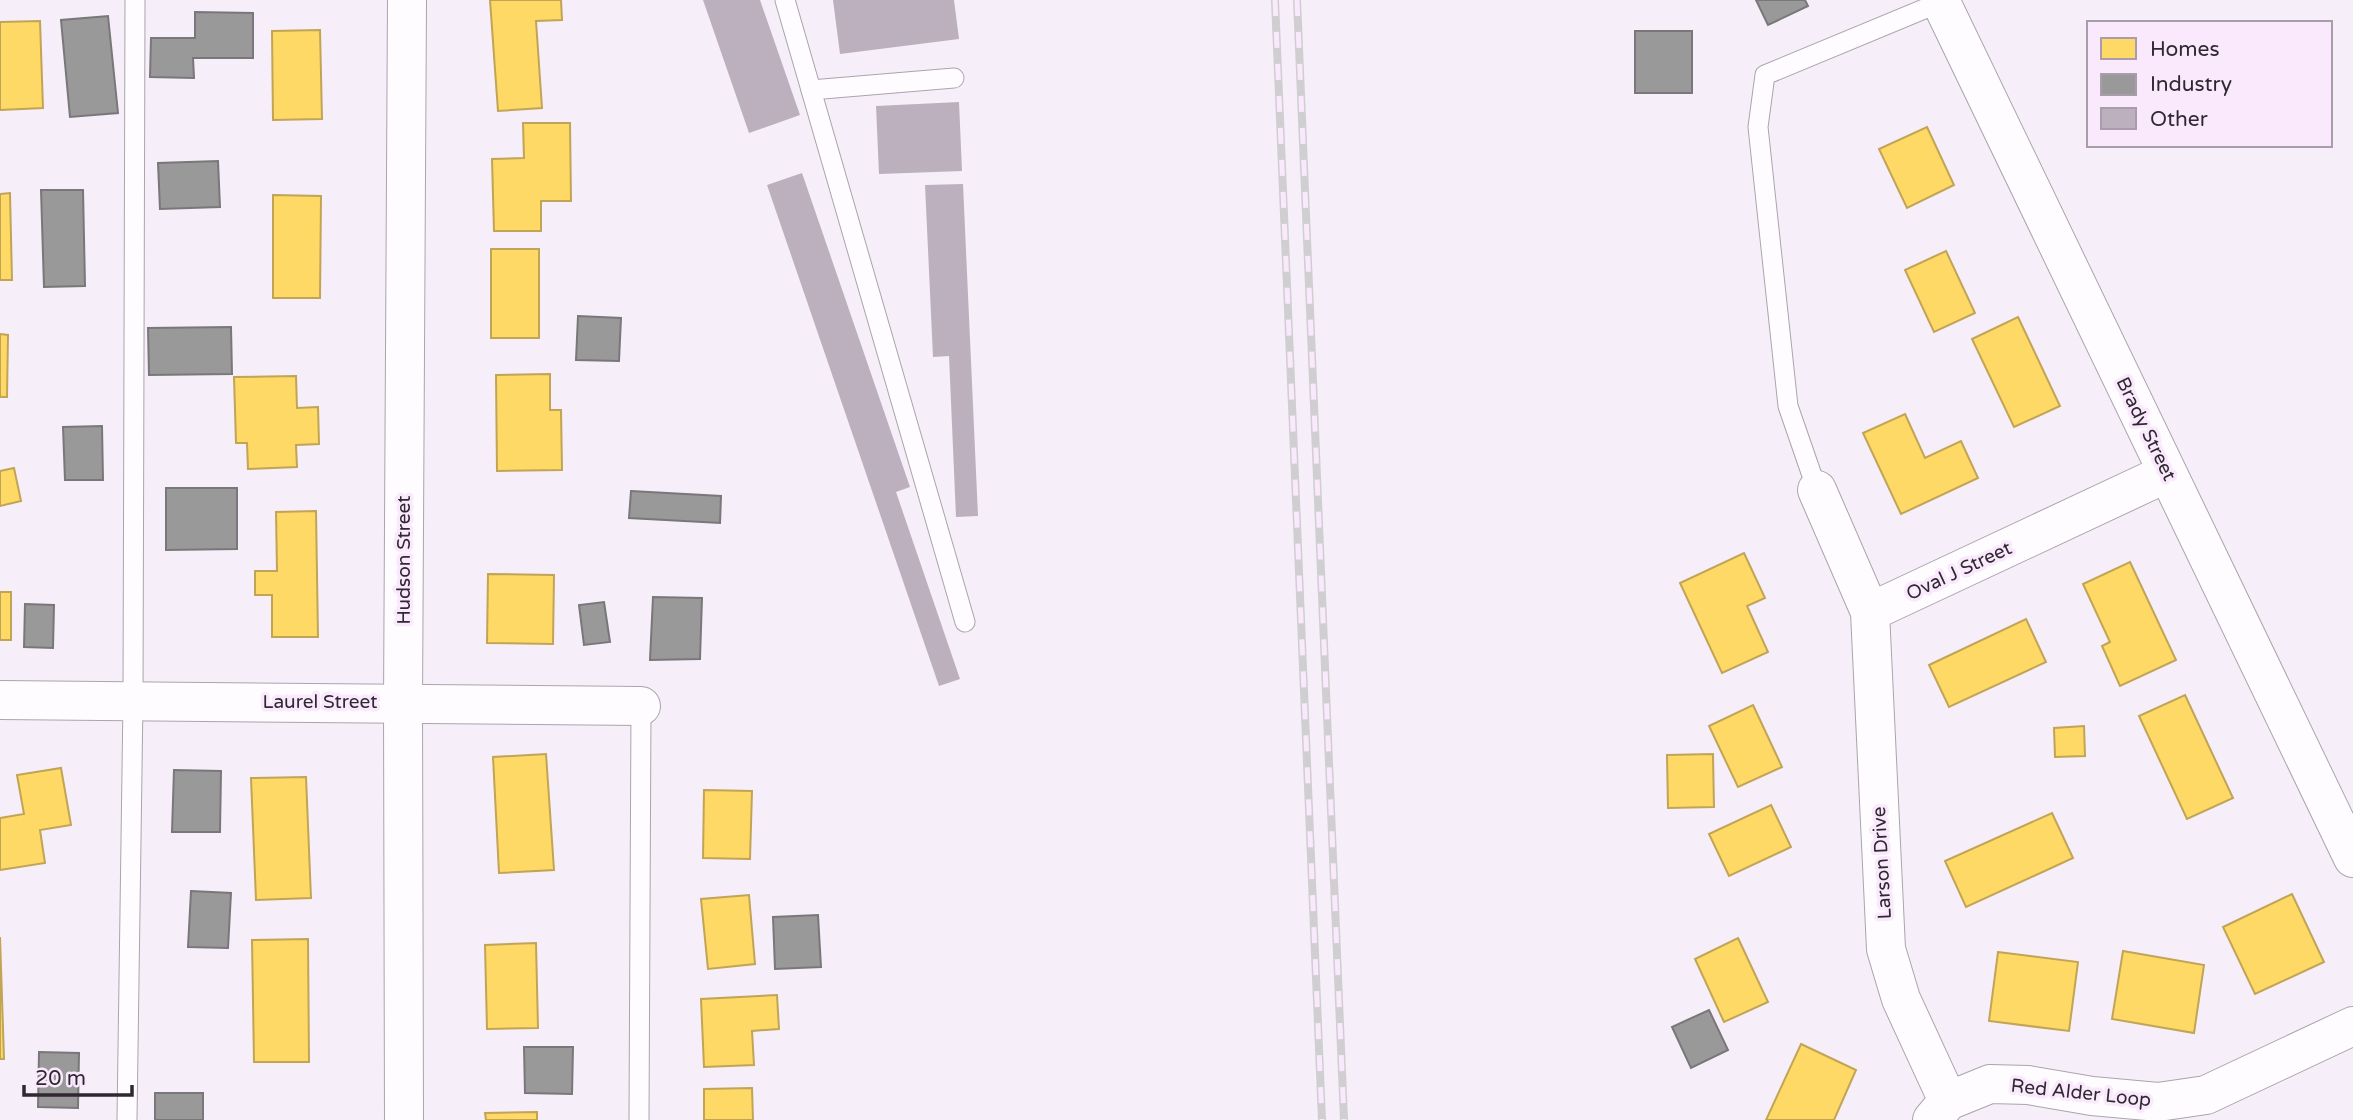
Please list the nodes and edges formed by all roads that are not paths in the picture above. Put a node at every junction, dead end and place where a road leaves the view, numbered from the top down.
1 (135, 0) edge
2 (407, 0) edge
3 (785, 0) edge
4 (1941, 1) edge
5 (954, 78) dead end
6 (811, 90) junction
7 (2168, 473) junction
8 (1817, 490) joint
9 (1870, 612) junction
10 (965, 622) dead end
11 (0, 700) edge
12 (133, 701) junction
13 (403, 703) junction
14 (641, 706) joint
15 (2353, 858) edge
16 (2353, 1026) edge
17 (1940, 1111) edge
18 (127, 1120) edge
19 (404, 1120) edge
20 (639, 1120) edge

1 - 12 lane
2 - 13 street, Hudson Street
3 - 6 lane
4 - 7 street, Brady Street
4 - 8 lane
5 - 6 lane
6 - 10 lane
7 - 9 street, Oval J Street
7 - 15 street, Brady Street
8 - 9 street
9 - 17 street, Larson Drive
11 - 12 street, Laurel Street
12 - 13 street, Laurel Street
12 - 18 lane
13 - 14 street, Laurel Street
13 - 19 street, Hudson Street
14 - 20 lane
16 - 17 street, Red Alder Loop

